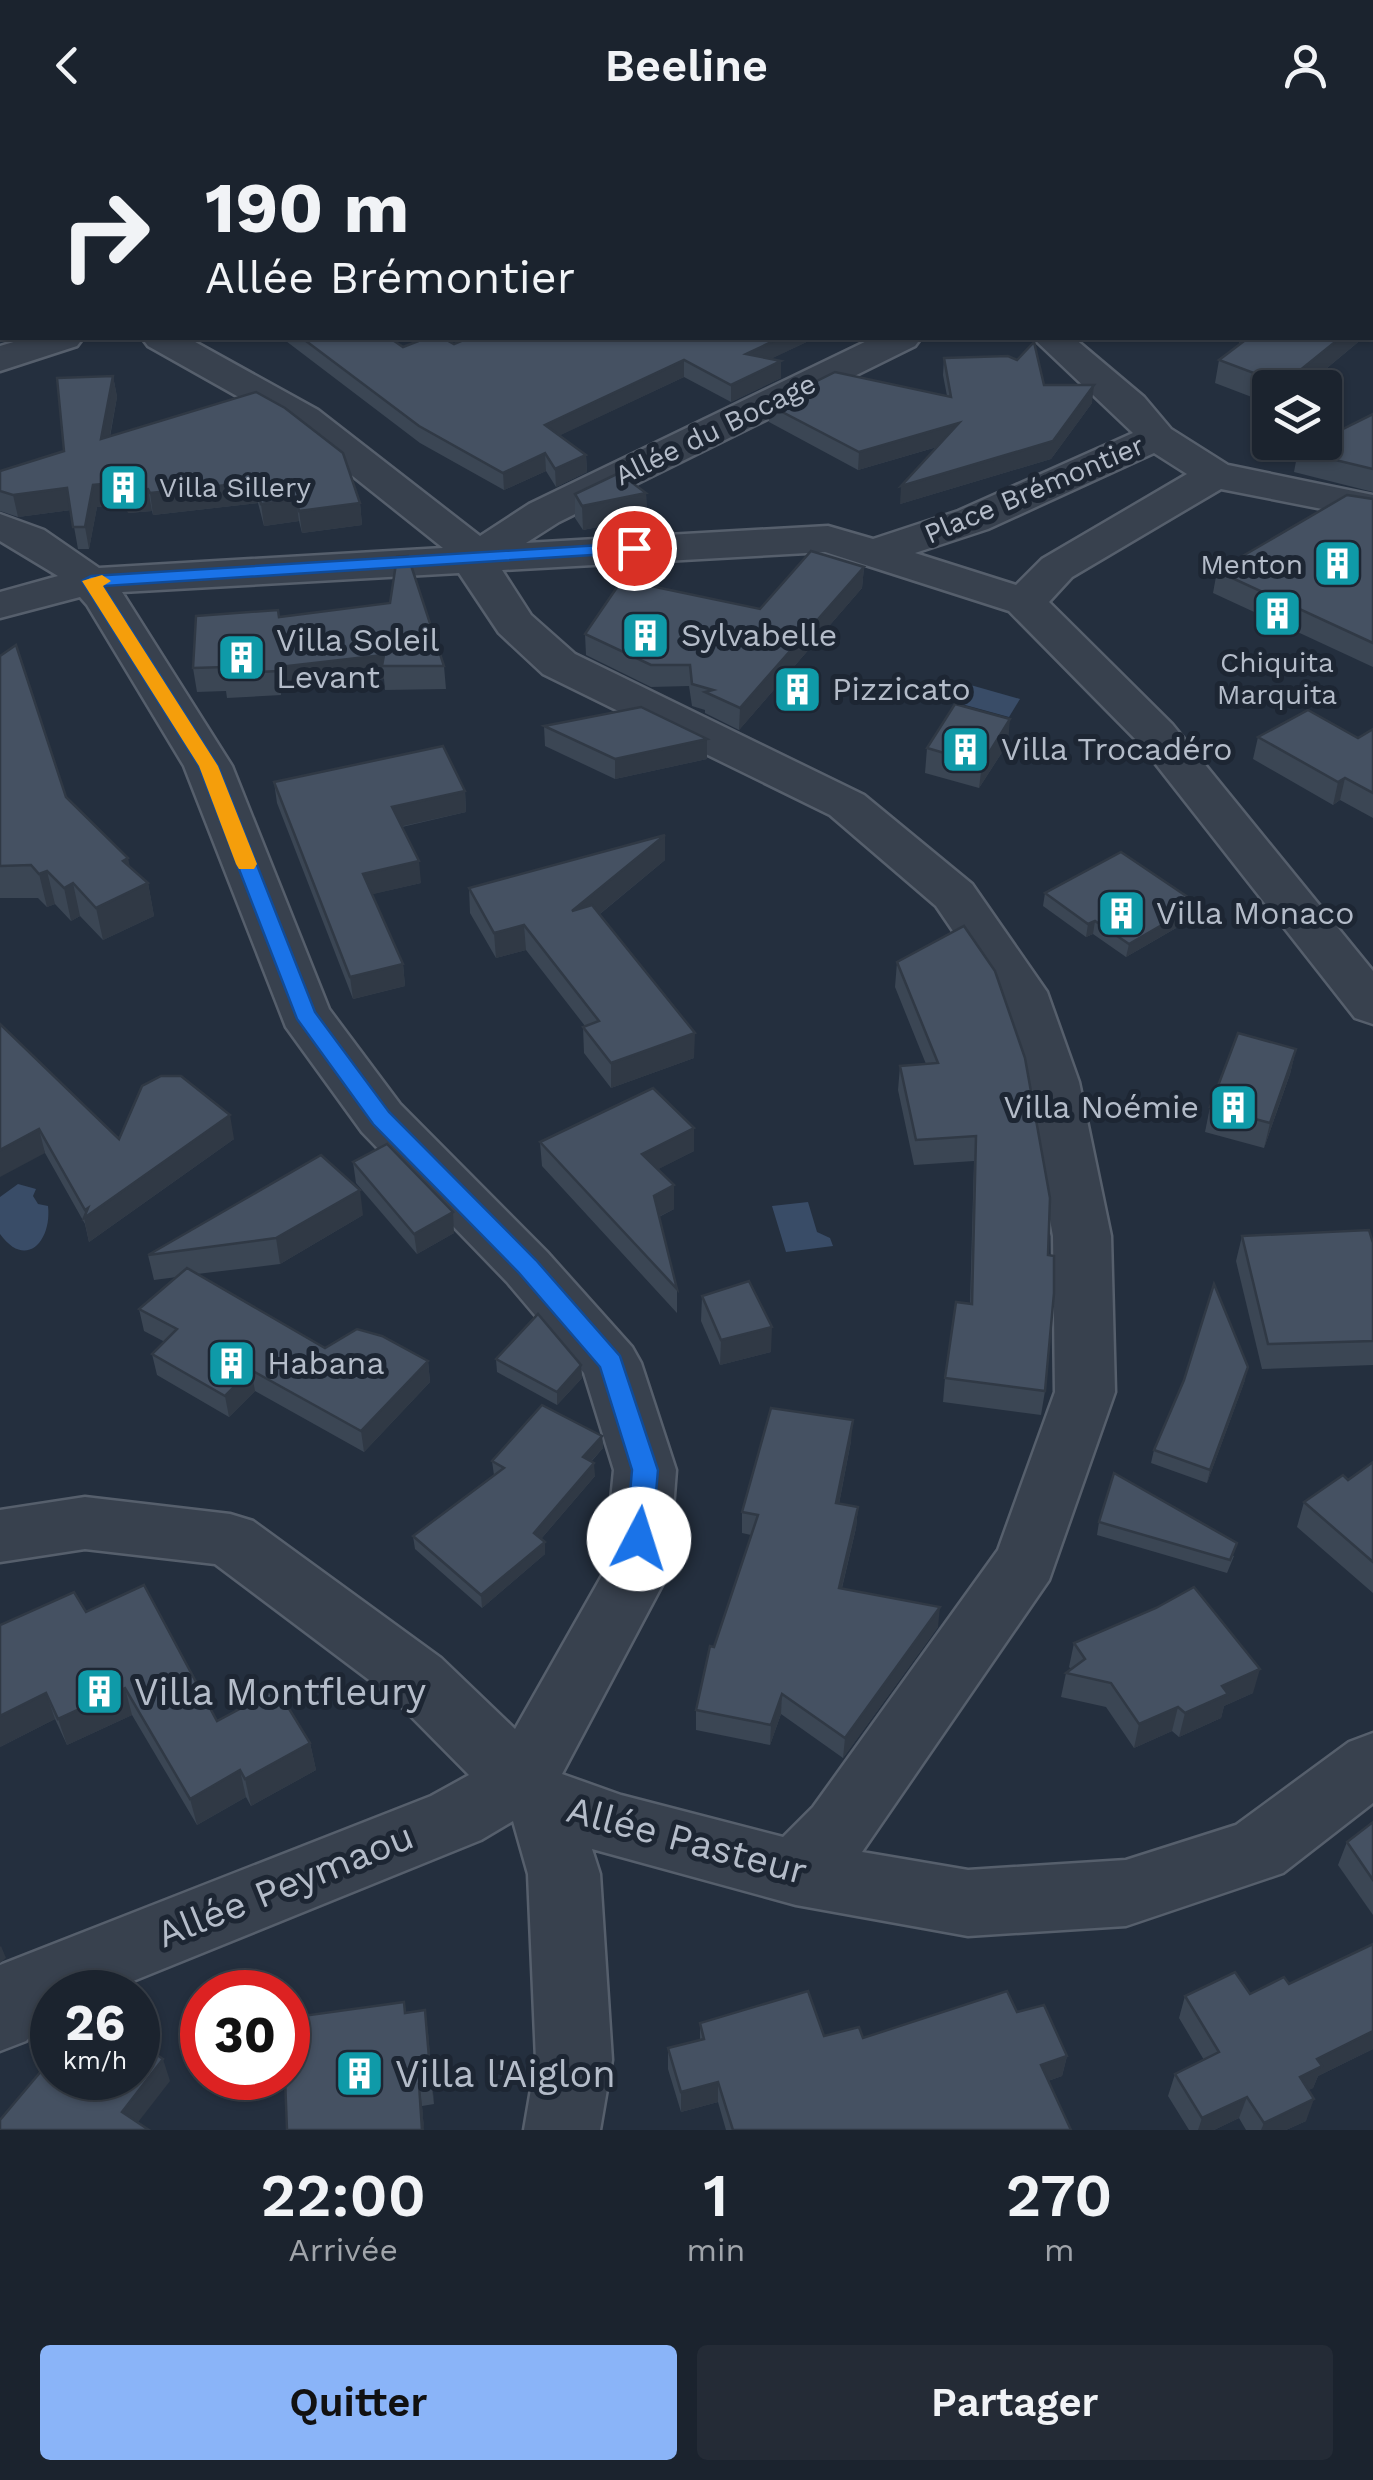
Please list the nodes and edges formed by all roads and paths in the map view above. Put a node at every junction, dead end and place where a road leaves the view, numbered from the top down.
1 (58, 340) edge
2 (165, 340) edge
3 (898, 340) edge
4 (1054, 340) edge
5 (0, 359) edge
6 (1157, 436) junction
7 (1215, 475) junction
8 (1373, 507) edge
9 (0, 527) edge
10 (877, 552) junction
11 (478, 556) junction
12 (91, 581) junction
13 (1024, 602) junction
14 (0, 606) edge
15 (1373, 1006) edge
16 (0, 1536) edge
17 (1373, 1763) edge
18 (530, 1791) junction
19 (796, 1872) junction
20 (0, 2016) edge
21 (562, 2130) edge

1 - 5 street
2 - 11 street
3 - 11 street, Allée du Bocage
4 - 6 street
6 - 7 street, Place Brémontier
6 - 10 street, Place Brémontier
7 - 8 street
7 - 13 street
9 - 12 street
10 - 11 street
10 - 13 street, Place Brémontier
11 - 12 street
11 - 19 street
12 - 14 street
12 - 18 street
13 - 15 street
16 - 18 street, Allée Pasteur
17 - 19 street, Allée Pasteur
18 - 19 street, Allée Pasteur
18 - 20 street, Allée Peymaou
18 - 21 street

